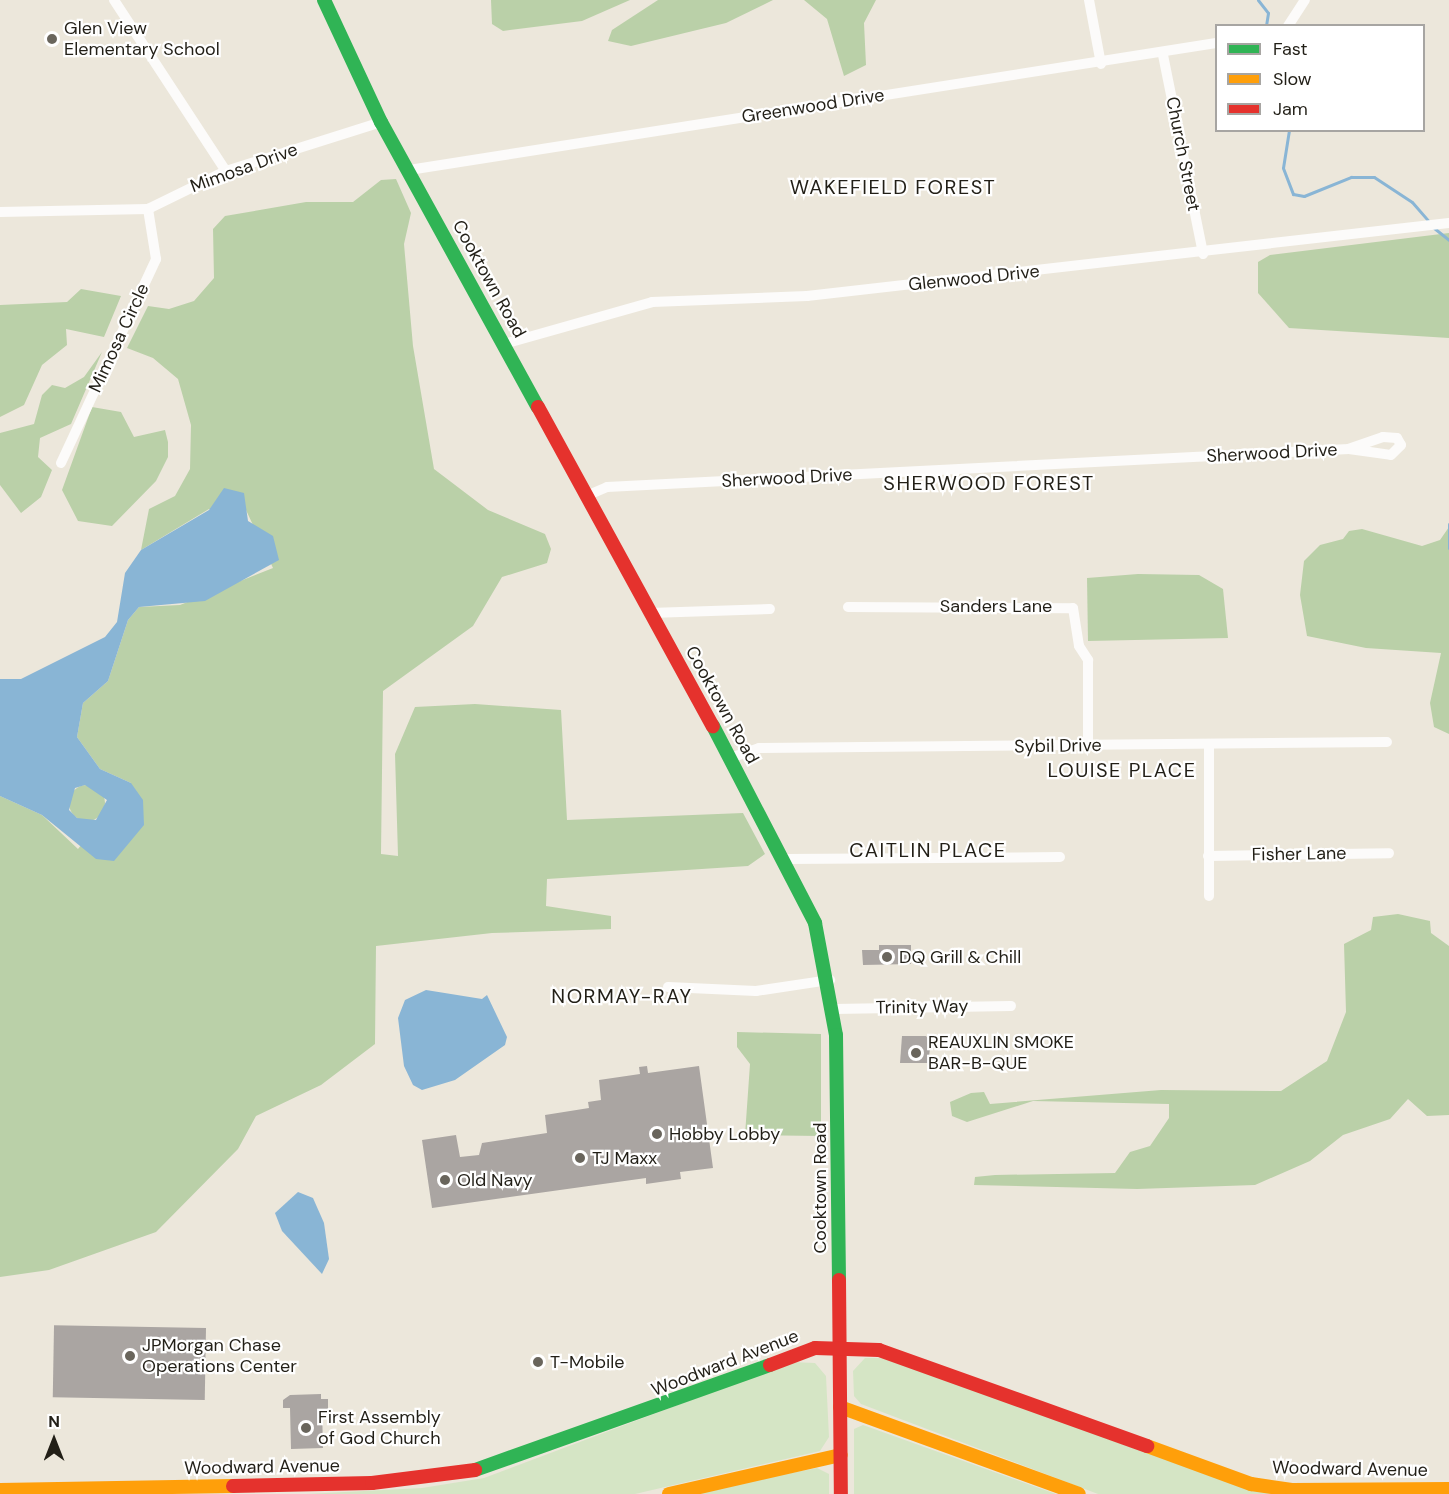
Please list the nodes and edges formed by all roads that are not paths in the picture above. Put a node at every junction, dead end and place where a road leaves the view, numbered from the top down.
1 (114, 0) edge
2 (324, 0) edge
3 (1089, 0) edge
4 (1305, 0) edge
5 (1289, 24) edge
6 (1215, 43) edge
7 (1163, 55) junction
8 (1101, 64) junction
9 (381, 122) junction
10 (409, 170) junction
11 (226, 171) junction
12 (148, 209) junction
13 (0, 212) edge
14 (1447, 224) edge
15 (1203, 254) junction
16 (504, 344) junction
17 (1349, 449) dead end
18 (61, 463) dead end
19 (586, 496) junction
20 (848, 607) dead end
21 (770, 609) dead end
22 (650, 613) junction
23 (1387, 742) dead end
24 (1209, 744) junction
25 (1088, 745) junction
26 (730, 758) junction
27 (1389, 853) dead end
28 (1208, 856) junction
29 (1060, 857) dead end
30 (786, 859) junction
31 (1209, 896) dead end
32 (830, 980) junction
33 (668, 987) dead end
34 (1011, 1006) dead end
35 (834, 1009) junction
36 (838, 1347) junction
37 (840, 1407) junction
38 (841, 1455) junction
39 (1449, 1489) edge
40 (0, 1490) edge
41 (669, 1494) edge
42 (842, 1494) edge
43 (1079, 1494) edge

1 - 11 street
2 - 9 main road, Cooktown Road
3 - 8 street
4 - 5 street
6 - 7 street, Greenwood Drive
7 - 8 street, Greenwood Drive
7 - 15 street, Church Street
8 - 10 street, Greenwood Drive
9 - 10 main road, Cooktown Road
9 - 11 street, Mimosa Drive
10 - 16 main road, Cooktown Road
11 - 12 street, Mimosa Drive
12 - 13 street, Mimosa Drive
12 - 18 street, Mimosa Circle
14 - 15 street, Glenwood Drive
15 - 16 street, Glenwood Drive
16 - 19 main road, Cooktown Road
17 - 19 street, Sherwood Drive
19 - 22 main road, Cooktown Road
20 - 25 street, Sanders Lane
21 - 22 street
22 - 26 main road, Cooktown Road
23 - 24 street, Sybil Drive
24 - 25 street, Sybil Drive
24 - 28 street
25 - 26 street, Sybil Drive
26 - 30 main road, Cooktown Road
27 - 28 street, Fisher Lane
28 - 31 street
29 - 30 street
30 - 32 main road, Cooktown Road
32 - 33 street
32 - 35 main road, Cooktown Road
34 - 35 street, Trinity Way
35 - 36 main road, Cooktown Road
36 - 37 main road, Cooktown Road
36 - 39 main road, Woodward Avenue
36 - 40 main road, Woodward Avenue
37 - 38 main road, Cooktown Road
37 - 43 main road
38 - 41 main road
38 - 42 main road, Cooktown Road

